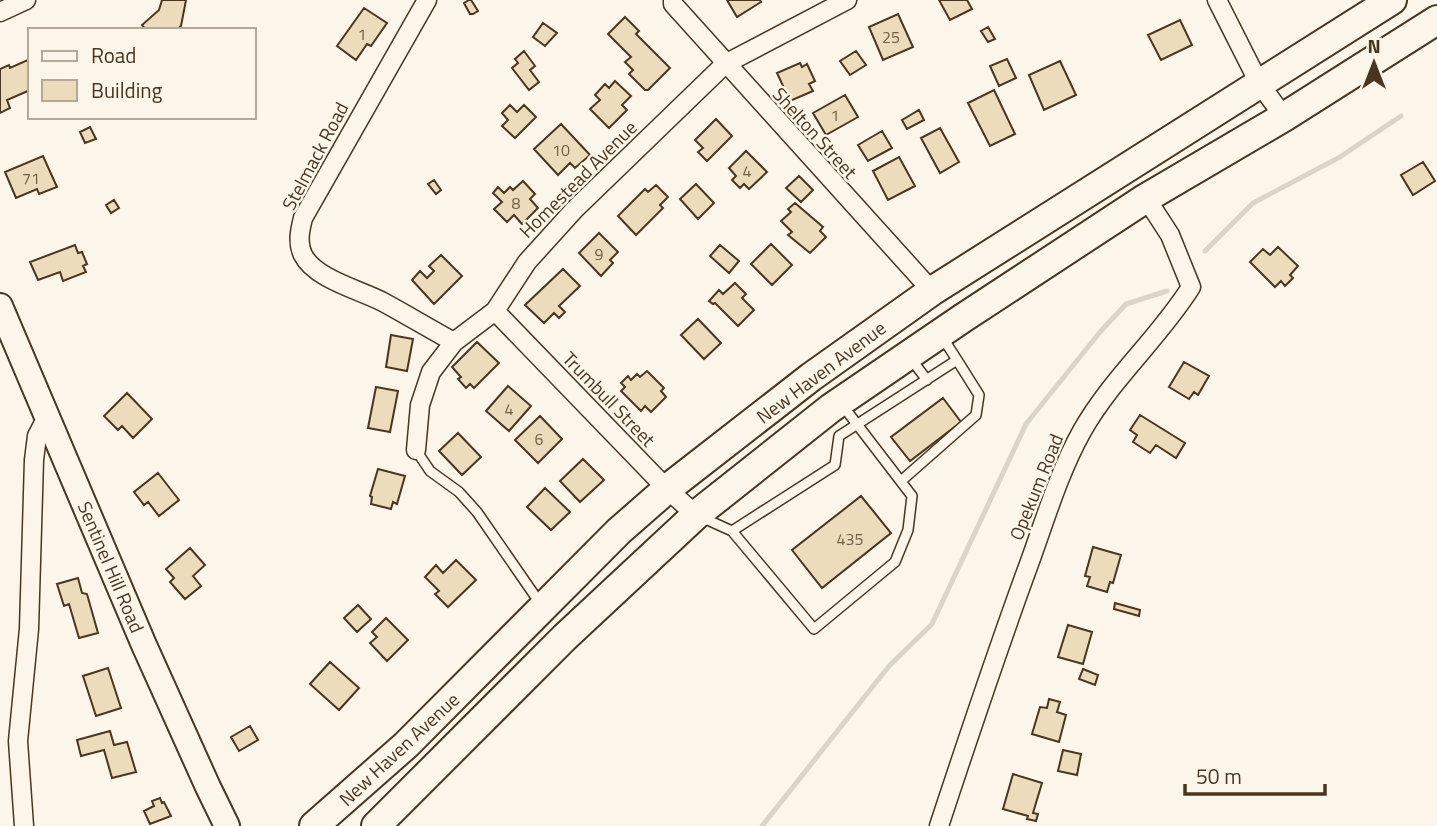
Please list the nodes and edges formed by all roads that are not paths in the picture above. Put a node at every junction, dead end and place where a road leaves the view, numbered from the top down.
1 (26, 0) edge
2 (427, 0) edge
3 (673, 0) edge
4 (847, 0) edge
5 (1217, 0) edge
6 (1392, 0) edge
7 (0, 12) edge
8 (1437, 20) edge
9 (724, 64) junction
10 (1259, 83) junction
11 (1284, 117) junction
12 (1146, 198) junction
13 (932, 291) junction
14 (0, 306) edge
15 (495, 311) junction
16 (940, 333) junction
17 (454, 342) junction
18 (908, 355) junction
19 (957, 360) junction
20 (927, 380) junction
21 (840, 401) junction
22 (47, 417) junction
23 (858, 425) junction
24 (416, 450) joint
25 (901, 481) junction
26 (667, 489) junction
27 (696, 515) junction
28 (732, 531) junction
29 (543, 607) junction
30 (24, 826) edge
31 (227, 826) edge
32 (314, 826) edge
33 (376, 826) edge
34 (939, 826) edge

1 - 7 street
2 - 17 street, Stelmack Road
3 - 9 street, Shelton Street
4 - 9 street, Homestead Avenue
5 - 10 street
6 - 10 highway, New Haven Avenue
8 - 11 highway, New Haven Avenue
9 - 13 street, Shelton Street
9 - 15 street, Homestead Avenue
10 - 11 street
10 - 13 highway, New Haven Avenue
11 - 12 highway, New Haven Avenue
12 - 16 highway, New Haven Avenue
12 - 34 street, Opekum Road
13 - 26 highway, New Haven Avenue
14 - 22 main road, Sentinel Hill Road
15 - 17 street, Homestead Avenue
15 - 26 street, Trumbull Street
16 - 18 highway, New Haven Avenue
16 - 19 lane
17 - 24 street, Homestead Avenue
18 - 20 lane
18 - 21 highway, New Haven Avenue
19 - 20 lane
19 - 25 lane
20 - 23 lane
21 - 23 lane
21 - 27 highway, New Haven Avenue
22 - 30 street
22 - 31 main road, Sentinel Hill Road
23 - 25 lane
23 - 28 lane
24 - 29 lane
25 - 28 lane
26 - 27 street, Trumbull Street
26 - 29 highway, New Haven Avenue
27 - 28 lane
27 - 33 highway, New Haven Avenue
29 - 32 highway, New Haven Avenue

